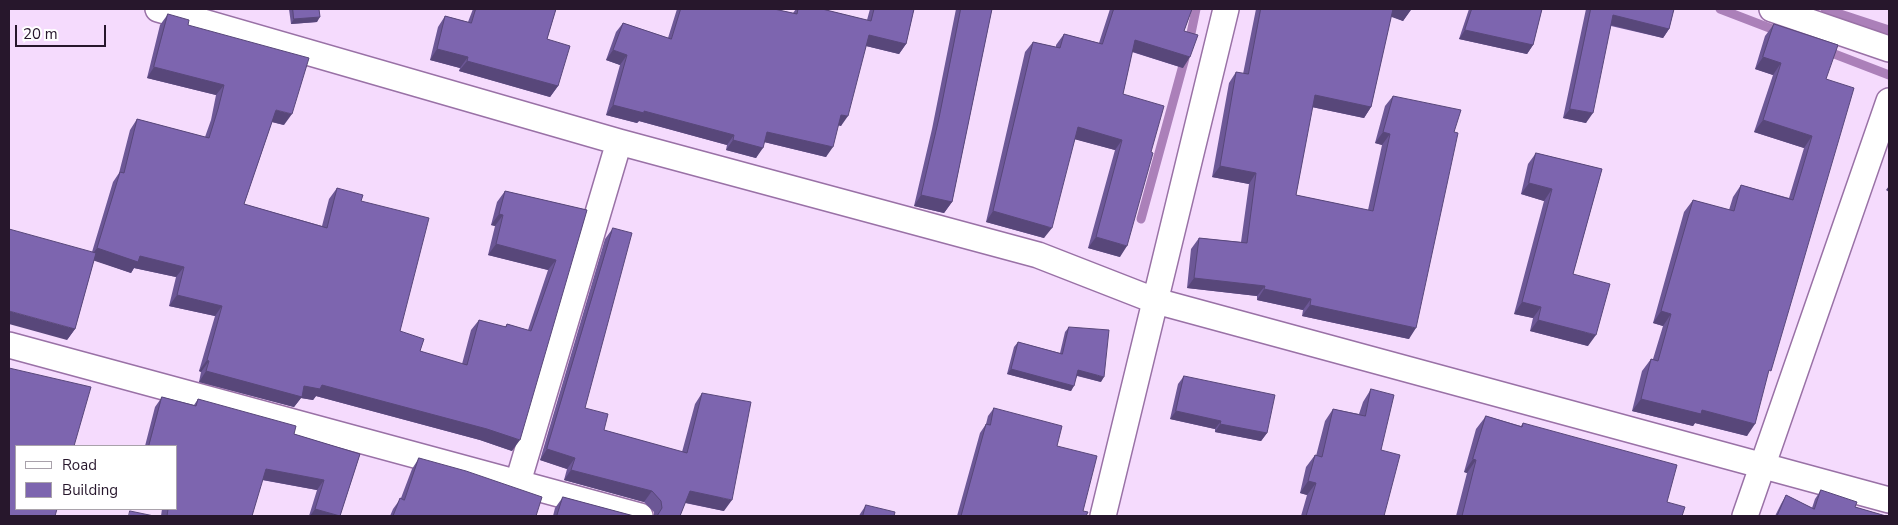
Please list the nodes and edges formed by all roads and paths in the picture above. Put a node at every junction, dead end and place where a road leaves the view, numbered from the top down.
1 (158, 9) edge
2 (1226, 9) edge
3 (1772, 9) edge
4 (1889, 50) edge
5 (1889, 101) edge
6 (619, 142) junction
7 (1156, 301) junction
8 (9, 345) edge
9 (1762, 464) junction
10 (518, 482) junction
11 (1889, 500) edge
12 (640, 516) edge
13 (1102, 516) edge
14 (1745, 516) edge

1 - 6 street
2 - 7 street
3 - 4 street
5 - 9 street
6 - 7 street
6 - 10 street
7 - 9 street
7 - 13 street
8 - 10 street
9 - 11 street
9 - 14 street
10 - 12 street

